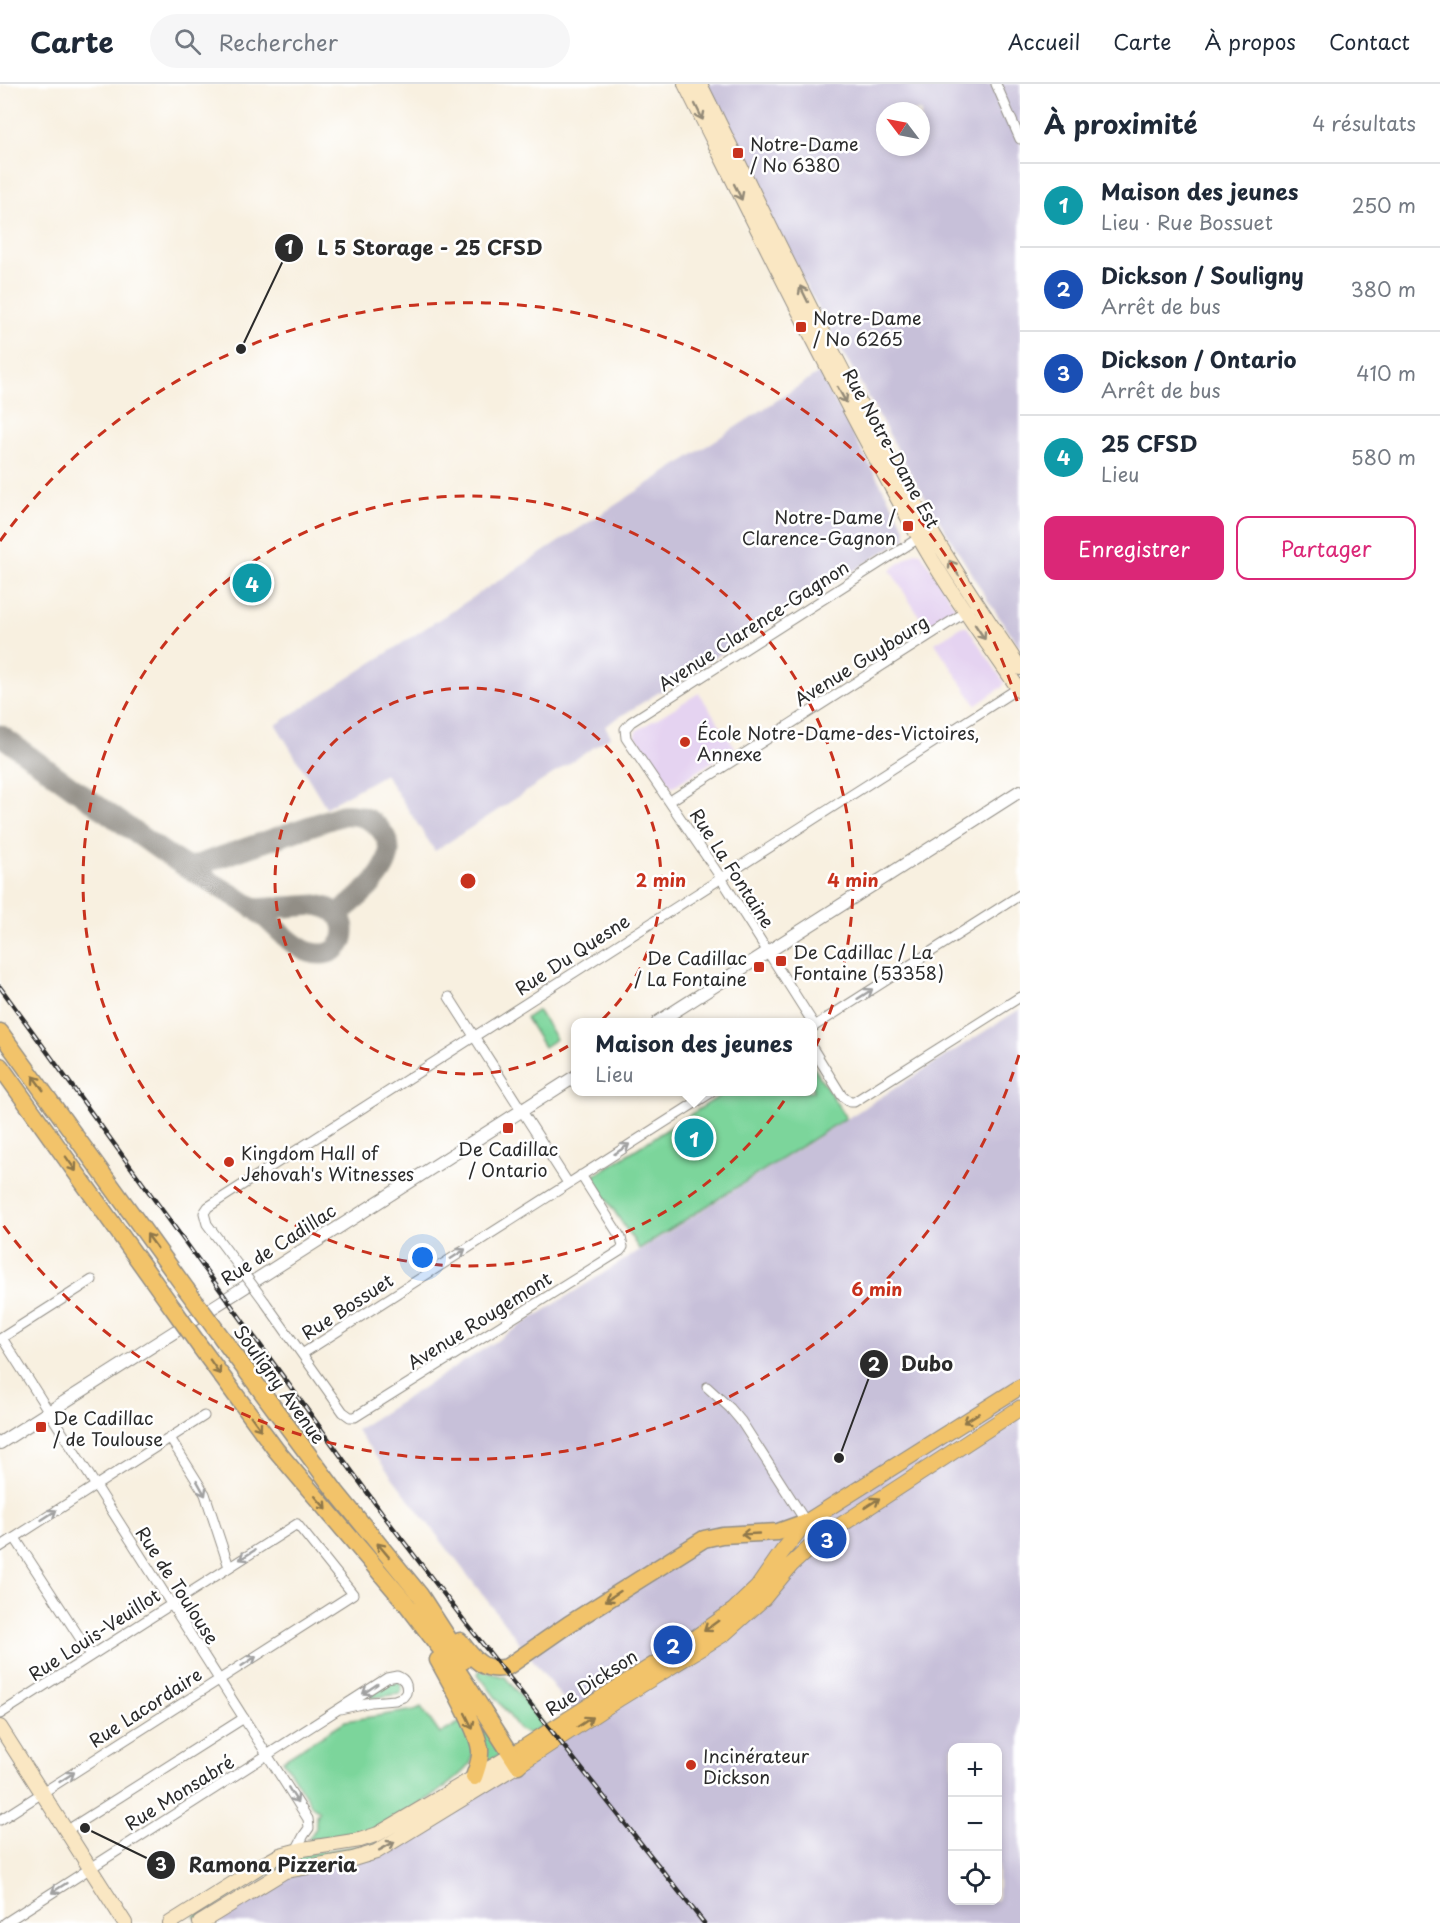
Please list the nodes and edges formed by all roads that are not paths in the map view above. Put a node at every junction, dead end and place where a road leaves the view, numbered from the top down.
1 (685, 84) edge
2 (700, 84) edge
3 (996, 84) edge
4 (1020, 138) edge
5 (772, 245) junction
6 (925, 534) junction
7 (972, 608) junction
8 (1020, 668) edge
9 (1019, 689) edge
10 (625, 729) joint
11 (1020, 791) edge
12 (670, 801) junction
13 (721, 878) junction
14 (1020, 895) edge
15 (768, 952) junction
16 (449, 997) dead end
17 (1020, 997) edge
18 (666, 1018) edge
19 (808, 1018) edge
20 (817, 1025) edge
21 (0, 1032) edge
22 (474, 1036) junction
23 (817, 1055) edge
24 (0, 1066) edge
25 (571, 1079) edge
26 (706, 1096) edge
27 (522, 1110) junction
28 (581, 1175) junction
29 (568, 1183) junction
30 (92, 1280) dead end
31 (1, 1339) edge
32 (302, 1354) junction
33 (707, 1387) dead end
34 (1020, 1387) edge
35 (1020, 1408) edge
36 (48, 1412) junction
37 (204, 1416) dead end
38 (170, 1438) junction
39 (0, 1443) edge
40 (95, 1486) junction
41 (806, 1522) junction
42 (297, 1524) joint
43 (15, 1538) junction
44 (0, 1547) edge
45 (229, 1567) junction
46 (412, 1599) junction
47 (171, 1604) junction
48 (754, 1607) junction
49 (91, 1655) junction
50 (220, 1680) junction
51 (340, 1709) junction
52 (0, 1714) edge
53 (244, 1718) junction
54 (0, 1727) edge
55 (268, 1755) junction
56 (520, 1757) junction
57 (474, 1777) junction
58 (42, 1793) junction
59 (0, 1820) edge
60 (66, 1831) junction
61 (296, 1850) junction
62 (90, 1869) junction
63 (5, 1923) edge
64 (125, 1923) edge
65 (170, 1923) edge
66 (200, 1923) edge

1 -> 5 main road, Rue Notre-Dame Est
2 - 5 main road, Rue Notre-Dame Est
3 - 4 street
5 - 6 main road, Rue Notre-Dame Est
6 - 7 main road, Rue Notre-Dame Est
6 - 10 street, Avenue Clarence-Gagnon
7 - 8 main road, Rue Notre-Dame Est
7 -> 9 main road, Rue Notre-Dame Est
7 - 12 street, Avenue Guybourg
9 - 13 street, Rue Du Quesne
10 - 12 street, Rue La Fontaine
11 - 15 street
12 - 13 street, Rue La Fontaine
13 - 15 street, Rue La Fontaine
13 - 22 street, Rue Du Quesne
20 -> 14 street
15 - 18 street
15 - 19 street, Rue La Fontaine
16 - 22 street
17 - 23 street
46 -> 21 highway, Souligny Avenue, bridge
22 - 27 street
22 - 32 street, Rue Du Quesne, bridge
24 -> 46 highway, Souligny Avenue, bridge
25 - 27 street, Rue de Cadillac
28 -> 26 street, Rue Bossuet
27 - 29 street
27 - 36 street, Rue de Cadillac
28 - 29 street, Rue Bossuet
28 - 32 street, Avenue Rougemont
32 -> 29 street, Rue Bossuet
30 - 31 street
31 - 36 street, Rue de Toulouse
33 - 41 street
34 -> 41 main road, Rue Dickson
48 -> 35 main road, Rue Dickson
36 - 39 street, Rue de Cadillac
36 - 40 street, Rue de Toulouse
37 - 38 street
38 - 40 street
38 -> 45 street
43 -> 40 street
40 - 47 street, Rue de Toulouse
41 -> 46 highway
41 - 48 main road
41 -> 56 main road, Rue Dickson
42 -> 45 street, Rue Louis-Veuillot
50 -> 42 street, Rue Lacordaire
43 - 44 street
43 - 49 street
45 - 47 street, Rue Louis-Veuillot
46 - 56 highway, Souligny Avenue
46 -> 57 highway
47 - 49 street, Rue Louis-Veuillot
47 - 50 street, Rue de Toulouse
56 -> 48 main road, Rue Dickson
49 - 52 street, Rue Louis-Veuillot
50 - 53 street, Rue de Toulouse
58 -> 50 street, Rue Lacordaire
51 -> 51 street, Rue Monsabré
51 - 55 street, Rue Monsabré
53 - 55 street, Rue de Toulouse
53 - 60 street
54 - 58 main road
55 -> 61 street, Rue de Toulouse
55 - 62 street, Rue Monsabré
56 - 57 main road, Rue Dickson
66 -> 56 main road, Rue Dickson
57 - 61 main road, Rue Dickson
58 - 59 street, Rue Lacordaire
58 - 60 main road
60 - 62 main road
61 - 65 main road, Rue Dickson
62 -> 63 street, Rue Monsabré
62 - 64 main road

